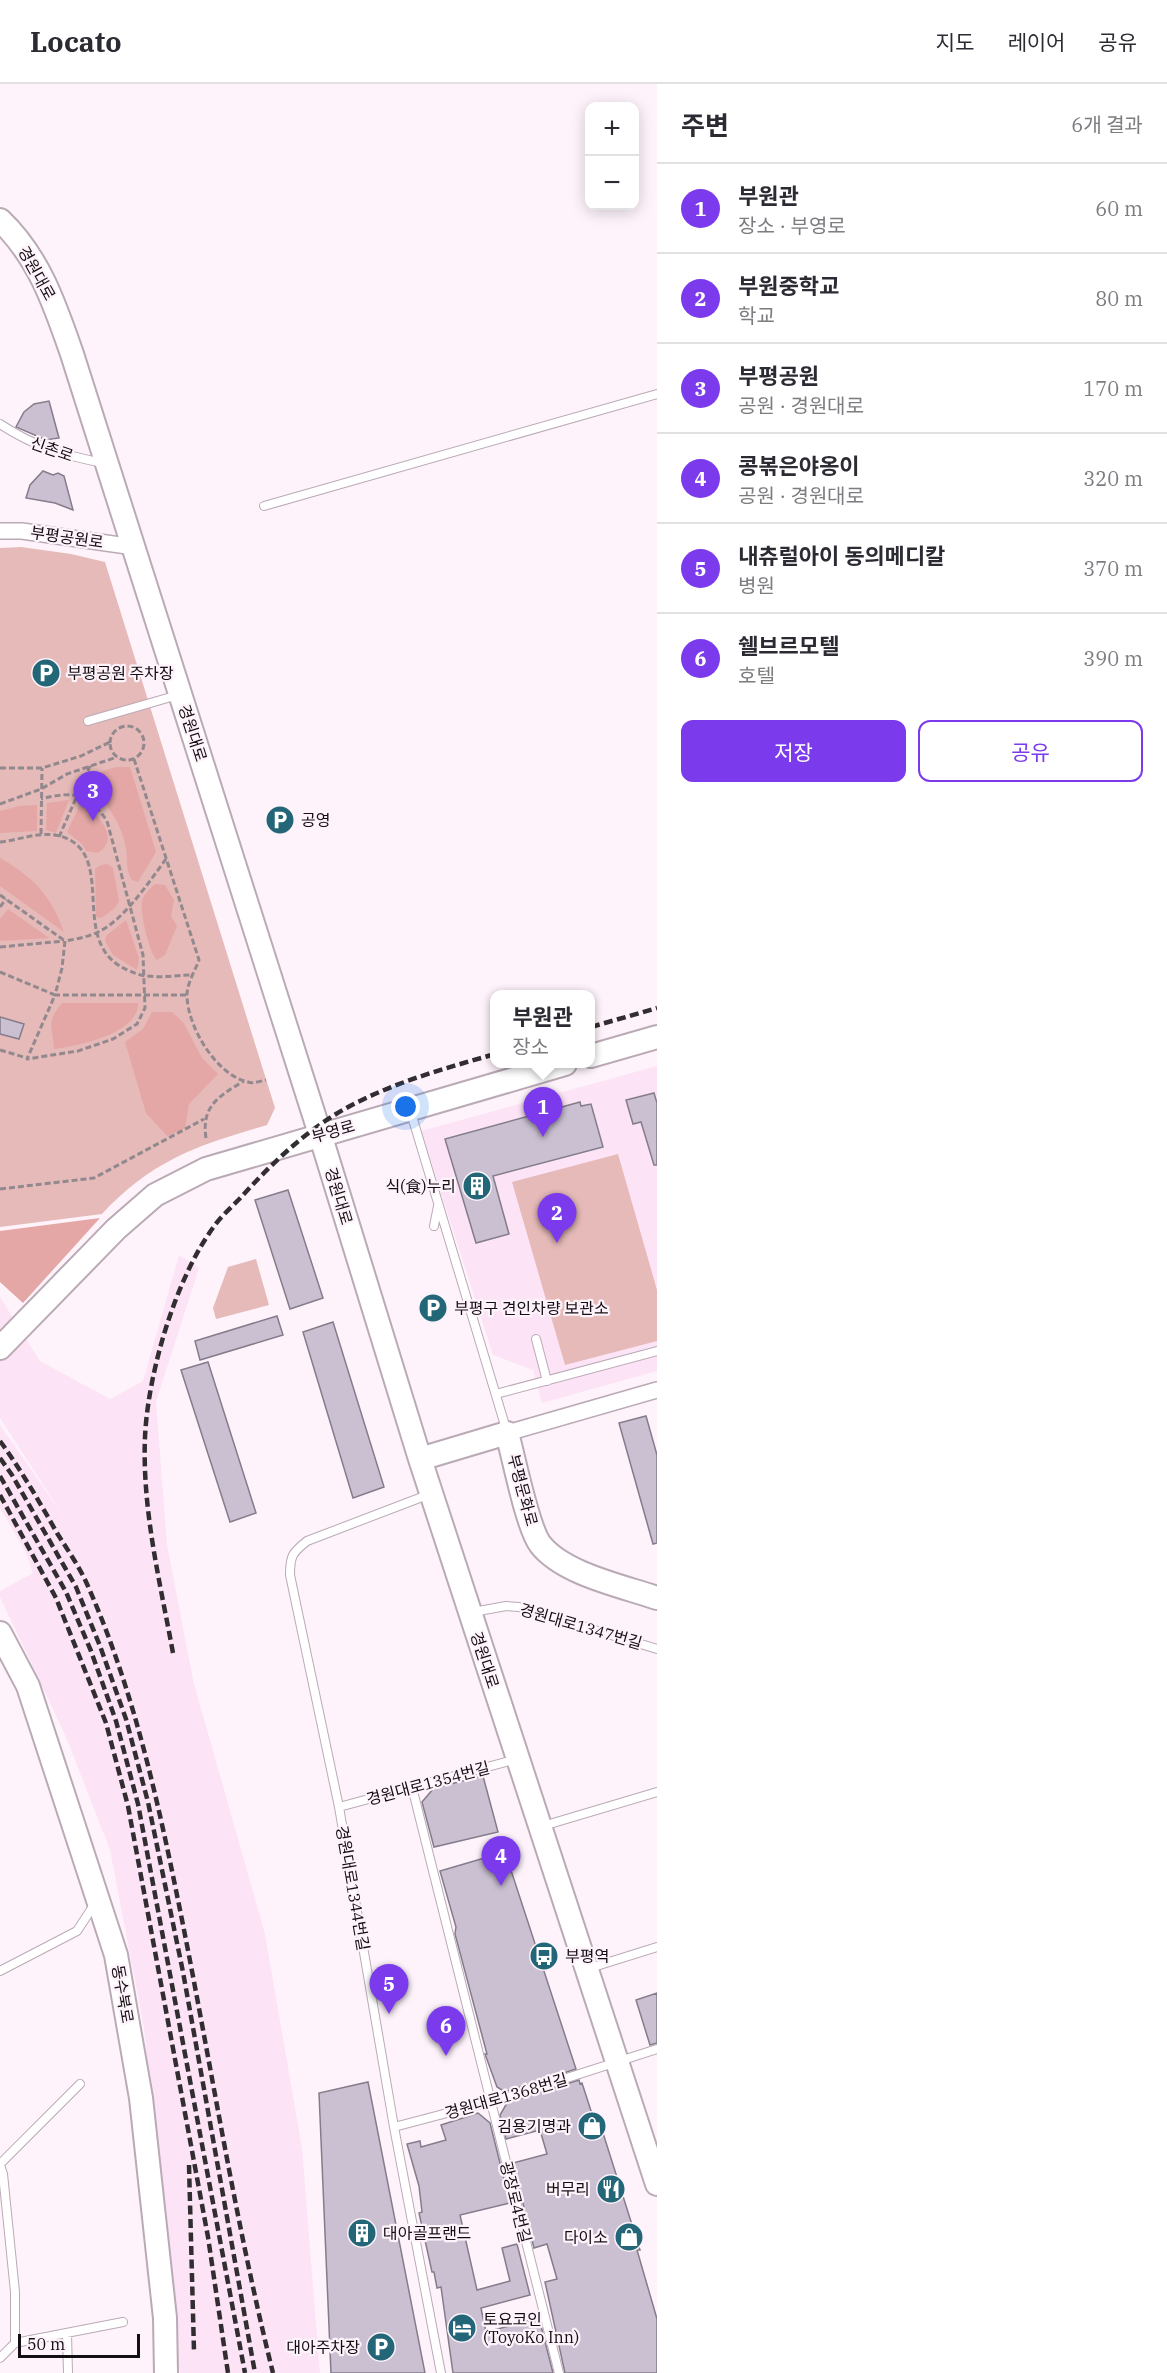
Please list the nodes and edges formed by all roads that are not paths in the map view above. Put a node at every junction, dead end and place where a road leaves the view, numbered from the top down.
1 (0, 220) edge
2 (657, 394) edge
3 (0, 424) edge
4 (108, 464) junction
5 (264, 506) dead end
6 (0, 531) edge
7 (134, 547) junction
8 (181, 694) junction
9 (88, 721) dead end
10 (657, 1037) edge
11 (595, 1055) edge
12 (551, 1068) edge
13 (409, 1109) junction
14 (320, 1134) junction
15 (438, 1205) junction
16 (434, 1226) dead end
17 (536, 1339) dead end
18 (0, 1348) edge
19 (657, 1351) edge
20 (548, 1381) junction
21 (657, 1390) edge
22 (496, 1394) junction
23 (507, 1433) junction
24 (420, 1459) junction
25 (431, 1494) junction
26 (657, 1598) edge
27 (470, 1612) junction
28 (0, 1633) edge
29 (657, 1649) edge
30 (518, 1759) junction
31 (412, 1787) junction
32 (657, 1792) edge
33 (339, 1807) junction
34 (540, 1827) junction
35 (97, 1901) junction
36 (657, 1947) edge
37 (586, 1969) junction
38 (0, 1971) edge
39 (657, 2049) edge
40 (617, 2062) junction
41 (80, 2084) dead end
42 (490, 2102) junction
43 (394, 2127) junction
44 (0, 2164) edge
45 (657, 2184) edge
46 (123, 2322) dead end
47 (67, 2333) junction
48 (15, 2343) junction
49 (0, 2358) edge
50 (68, 2373) edge
51 (166, 2373) edge
52 (441, 2373) edge
53 (559, 2373) edge

1 - 4 main road, 경원대로
2 - 5 lane
3 - 4 lane, 신촌로
4 - 7 main road, 경원대로
6 - 7 street, 부평공원로
7 - 8 main road, 경원대로
8 - 9 lane
8 - 14 main road, 경원대로
10 - 11 main road
12 - 13 main road, 부영로
13 - 14 main road, 부영로
13 - 15 lane
14 - 18 main road, 부영로
14 - 24 main road, 경원대로
15 - 16 lane
15 - 22 lane
17 - 20 lane
19 - 20 lane
20 - 22 lane
21 - 23 street
22 - 23 lane
23 - 24 main road, 부평문화로
23 - 26 main road, 부평문화로
24 - 25 main road, 경원대로
25 - 27 main road, 경원대로
25 - 33 lane, 경원대로1344번길
27 - 29 lane, 경원대로1347번길
27 - 30 main road, 경원대로
28 - 35 main road, 동수북로
30 - 31 lane, 경원대로1354번길
30 - 34 main road, 경원대로
31 - 33 lane, 경원대로1354번길
31 - 42 lane, 광장로4번길
32 - 34 lane
33 - 43 lane, 경원대로1344번길
34 - 37 main road, 경원대로
35 - 38 lane
35 - 51 main road, 동수북로
36 - 37 lane
37 - 40 main road, 경원대로
39 - 40 lane, 경원대로1368번길
40 - 42 lane, 경원대로1368번길
40 - 45 main road, 경원대로
41 - 44 lane
42 - 43 lane, 경원대로1368번길
42 - 53 lane, 광장로4번길
43 - 52 lane, 경원대로1344번길
44 - 48 lane
46 - 47 lane
47 - 48 lane
47 - 50 lane
48 - 49 lane

